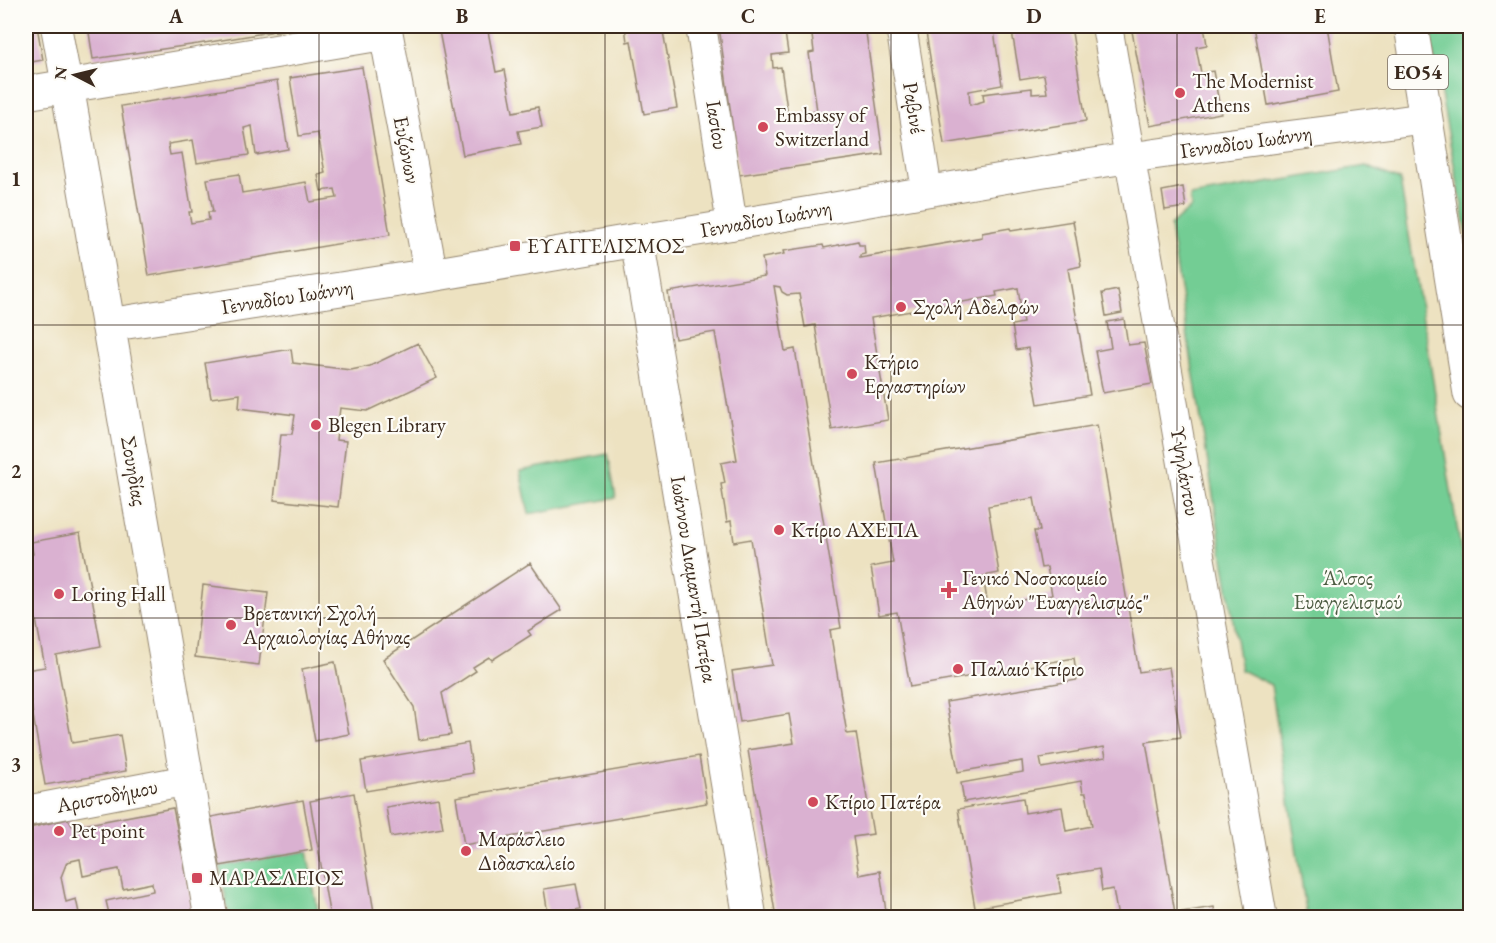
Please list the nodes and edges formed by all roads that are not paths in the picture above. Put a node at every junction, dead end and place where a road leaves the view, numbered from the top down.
1 (56, 26) edge
2 (701, 26) edge
3 (901, 26) edge
4 (1107, 26) edge
5 (1411, 26) edge
6 (385, 29) edge
7 (67, 86) junction
8 (26, 93) edge
9 (1426, 118) junction
10 (1131, 158) junction
11 (927, 191) junction
12 (732, 225) junction
13 (638, 240) junction
14 (430, 275) junction
15 (108, 325) junction
16 (1470, 394) edge
17 (188, 780) junction
18 (26, 811) edge
19 (211, 918) edge
20 (750, 918) edge
21 (1262, 918) edge

1 - 7 street, Σουηδίας
2 - 12 street, Ιασίου
3 - 11 street, Ραβινέ
4 - 10 street, Υψηλάντου
5 - 9 street, ΕΟ54
6 - 7 street
6 - 14 street, Ευζώνων
7 - 8 street
7 - 15 street, Σουηδίας
9 - 10 street, Γενναδίου Ιωάννη
9 - 16 street, ΕΟ54
10 - 11 street, Γενναδίου Ιωάννη
10 - 21 street, Υψηλάντου
11 - 12 street, Γενναδίου Ιωάννη
12 - 13 street, Γενναδίου Ιωάννη
13 - 14 street, Γενναδίου Ιωάννη
13 - 20 street, Ιωάννου Διαμαντή Πατέρα
14 - 15 street, Γενναδίου Ιωάννη
15 - 17 street, Σουηδίας
17 - 18 street, Αριστοδήμου
17 - 19 street, Σουηδίας

